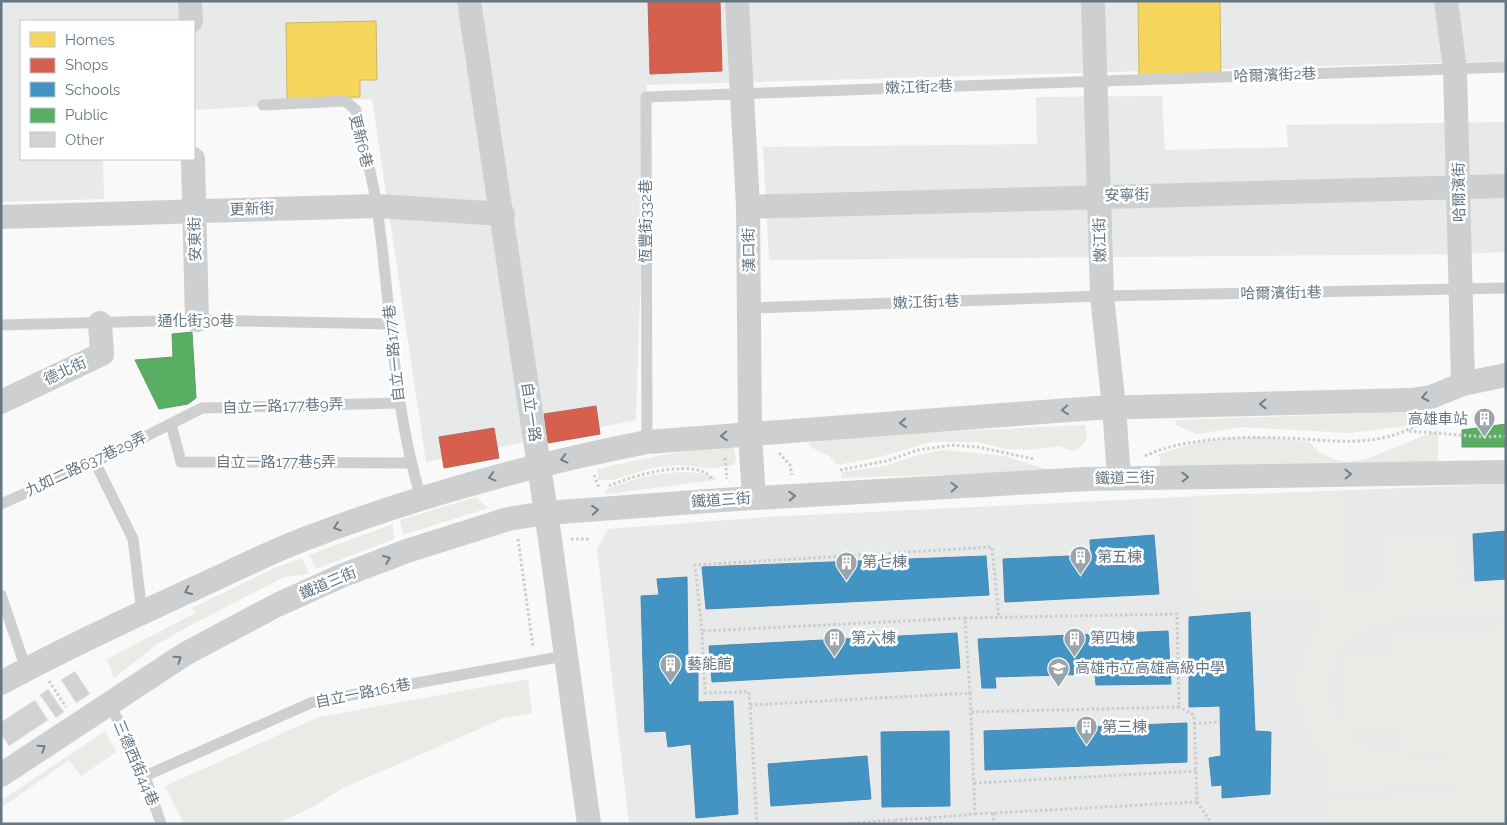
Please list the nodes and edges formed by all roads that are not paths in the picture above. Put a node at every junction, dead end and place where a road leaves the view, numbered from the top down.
1 (190, 1) edge
2 (469, 1) edge
3 (737, 1) edge
4 (1093, 1) edge
5 (1446, 1) edge
6 (191, 20) edge
7 (1506, 67) edge
8 (1455, 69) junction
9 (1095, 81) junction
10 (743, 93) junction
11 (263, 105) dead end
12 (194, 160) edge
13 (1506, 186) edge
14 (1459, 187) junction
15 (1099, 196) junction
16 (377, 206) junction
17 (748, 207) junction
18 (194, 211) junction
19 (502, 214) junction
20 (1, 217) edge
21 (1506, 288) edge
22 (1460, 289) junction
23 (1102, 296) junction
24 (751, 308) junction
25 (197, 320) junction
26 (100, 323) junction
27 (390, 324) junction
28 (1, 325) edge
29 (1506, 375) edge
30 (1463, 384) junction
31 (1, 402) edge
32 (398, 403) junction
33 (1114, 407) junction
34 (171, 424) junction
35 (750, 434) junction
36 (647, 442) junction
37 (95, 462) junction
38 (410, 463) junction
39 (539, 465) junction
40 (1506, 472) edge
41 (1119, 478) junction
42 (421, 498) junction
43 (754, 498) junction
44 (1, 504) edge
45 (546, 513) junction
46 (1, 595) edge
47 (142, 612) junction
48 (564, 656) junction
49 (33, 677) junction
50 (1, 683) edge
51 (110, 704) junction
52 (1, 776) edge
53 (145, 776) junction
54 (161, 824) edge
55 (588, 824) edge

1 - 6 street
2 - 19 street, 自立一路
3 - 10 street, 漢口街
4 - 9 street, 嫩江街
5 - 8 street, 哈爾濱街
7 - 8 lane, 哈爾濱街2巷
8 - 9 lane, 哈爾濱街2巷
8 - 14 street, 哈爾濱街
9 - 10 lane, 嫩江街2巷
9 - 15 street, 嫩江街
10 - 17 street, 漢口街
10 - 36 lane, 恆豐街332巷
11 - 16 lane, 更新6巷
12 - 18 street, 安東街
13 - 14 street, 安寧街
14 - 15 street, 安寧街
14 - 22 street, 哈爾濱街
15 - 17 street, 安寧街
15 - 23 street, 嫩江街
16 - 18 street, 更新街
16 - 19 street, 更新街
16 - 27 lane, 自立一路177巷
17 - 24 street, 漢口街
18 - 20 street, 更新街
18 - 25 street, 安東街
19 - 39 street, 自立一路
21 - 22 lane, 哈爾濱街1巷
22 - 23 lane, 哈爾濱街1巷
22 - 30 street, 哈爾濱街
23 - 24 lane, 嫩江街1巷
23 - 33 street, 嫩江街
24 - 35 street, 漢口街
25 - 26 lane, 通化街30巷
25 - 27 lane, 通化街30巷
26 - 28 lane, 通化街30巷
26 - 31 street, 德北街
27 - 32 lane, 自立一路177巷
29 - 30 street
30 -> 33 street
32 - 34 lane, 自立一路177巷9弄
32 - 38 lane, 自立一路177巷
33 -> 35 street
33 - 41 street, 嫩江街
34 - 37 lane, 九如二路637巷29弄
34 - 38 lane, 自立一路177巷5弄
35 -> 36 street
35 - 43 street, 漢口街
36 -> 39 street
37 - 44 lane, 九如二路637巷29弄
37 - 47 lane
38 - 42 lane, 自立一路177巷
39 -> 42 street
39 - 45 street, 自立一路
41 -> 40 street, 鐵道三街
43 -> 41 street, 鐵道三街
42 -> 47 street
45 -> 43 street, 鐵道三街
45 - 48 street, 自立一路
51 -> 45 street, 鐵道三街
46 - 49 lane
47 - 49 street
48 - 53 lane, 自立一路161巷
48 - 55 street, 自立一路
49 - 50 street
52 -> 51 street, 鐵道三街
51 - 53 lane, 三德西街44巷
53 - 54 lane, 三德西街44巷

